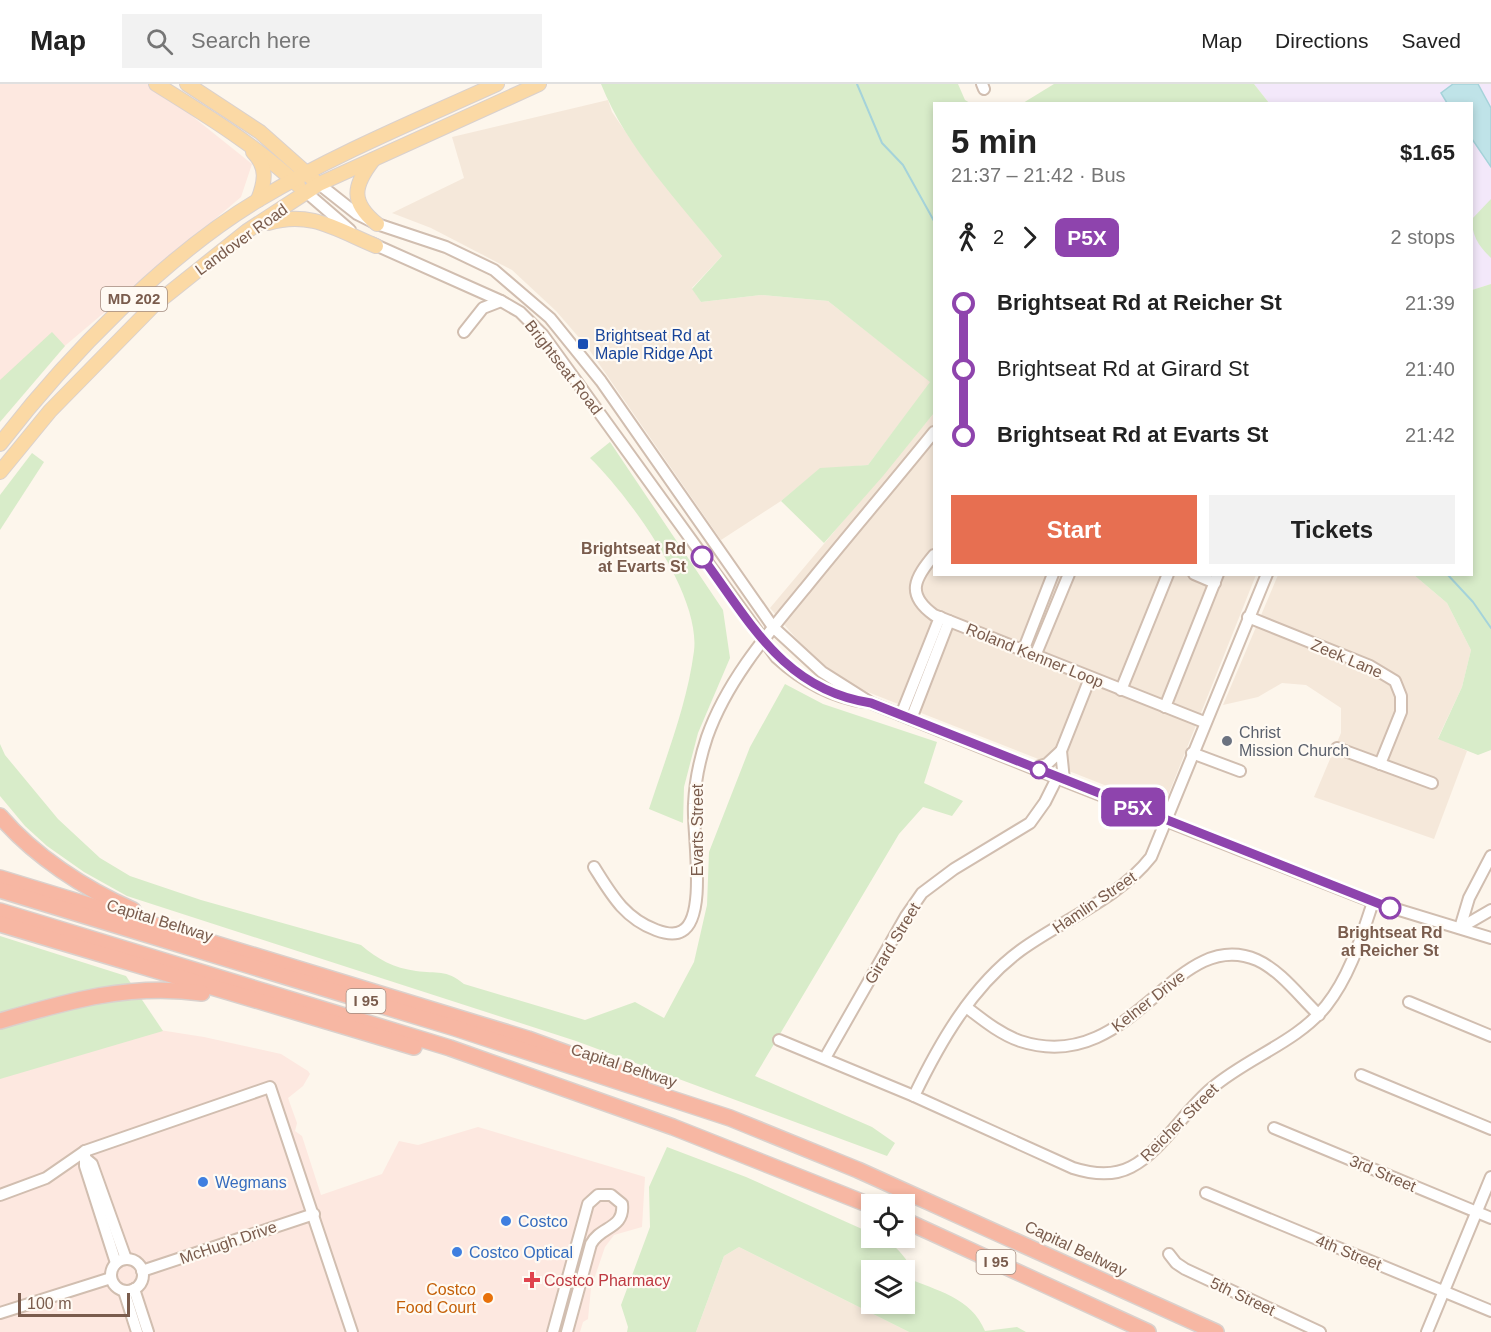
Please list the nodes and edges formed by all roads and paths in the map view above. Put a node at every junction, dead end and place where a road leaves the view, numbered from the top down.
1 (156, 84) edge
2 (187, 84) edge
3 (497, 84) edge
4 (539, 84) edge
5 (232, 132) junction
6 (374, 159) junction
7 (307, 173) junction
8 (293, 180) junction
9 (319, 184) junction
10 (306, 192) junction
11 (258, 200) junction
12 (377, 224) junction
13 (247, 231) junction
14 (376, 246) junction
15 (501, 301) junction
16 (464, 332) dead end
17 (933, 433) edge
18 (0, 444) edge
19 (0, 472) edge
20 (933, 556) edge
21 (1052, 576) edge
22 (1068, 576) edge
23 (1167, 576) edge
24 (1266, 576) edge
25 (1217, 579) edge
26 (1248, 617) junction
27 (944, 619) junction
28 (773, 627) junction
29 (763, 640) junction
30 (1023, 651) junction
31 (1035, 656) junction
32 (1090, 678) junction
33 (1121, 690) junction
34 (871, 703) junction
35 (1164, 707) junction
36 (906, 717) junction
37 (1204, 722) junction
38 (1337, 748) dead end
39 (1061, 751) junction
40 (1192, 753) junction
41 (1380, 764) junction
42 (1034, 768) junction
43 (1240, 771) dead end
44 (1060, 779) junction
45 (1432, 783) dead end
46 (0, 816) edge
47 (1167, 821) junction
48 (1491, 856) edge
49 (594, 867) dead end
50 (0, 878) edge
51 (0, 890) edge
52 (1373, 902) junction
53 (1491, 910) edge
54 (0, 911) edge
55 (0, 924) edge
56 (1460, 928) junction
57 (196, 938) junction
58 (1491, 938) edge
59 (258, 1002) junction
60 (1409, 1002) dead end
61 (966, 1007) junction
62 (1319, 1015) junction
63 (0, 1021) edge
64 (1491, 1036) edge
65 (779, 1040) dead end
66 (825, 1058) junction
67 (1360, 1076) dead end
68 (530, 1078) junction
69 (914, 1096) junction
70 (730, 1118) junction
71 (1274, 1128) dead end
72 (1491, 1129) edge
73 (86, 1155) junction
74 (1491, 1177) edge
75 (1206, 1193) dead end
76 (0, 1195) edge
77 (861, 1202) edge
78 (1477, 1212) junction
79 (314, 1214) junction
80 (1491, 1218) edge
81 (915, 1225) edge
82 (1169, 1254) dead end
83 (121, 1261) junction
84 (142, 1271) junction
85 (111, 1278) junction
86 (129, 1290) junction
87 (1444, 1291) junction
88 (1491, 1311) edge
89 (0, 1313) edge
90 (138, 1332) edge
91 (148, 1332) edge
92 (352, 1332) edge
93 (554, 1332) edge
94 (567, 1332) edge
95 (1148, 1332) edge
96 (1216, 1332) edge
97 (1320, 1332) edge
98 (1427, 1332) edge

1 - 5 main road, Brightseat Road
2 - 7 main road, Brightseat Road
3 - 7 main road, Landover Road / MD 202
4 - 6 main road, Landover Road / MD 202
5 - 8 main road, Brightseat Road
5 - 11 main road
6 - 9 main road, Landover Road / MD 202
6 - 12 main road
7 - 8 main road, Landover Road / MD 202
7 - 9 main road, Brightseat Road
8 - 10 main road, Brightseat Road
8 - 11 main road, Landover Road / MD 202
9 - 10 main road, Landover Road / MD 202
9 - 12 street, Brightseat Road
10 - 13 main road, Landover Road / MD 202
10 - 14 street, Brightseat Road
11 - 18 main road, Landover Road / MD 202
12 - 28 street, Brightseat Road
13 - 14 main road
13 - 19 main road, Landover Road / MD 202
14 - 15 street, Brightseat Road
15 - 16 street
15 - 29 street, Brightseat Road
17 - 28 street, Evarts Street
20 - 27 street, Roland Kenner Loop
21 - 30 street
22 - 31 street
23 - 33 street
24 - 26 street, Hamlin Street
25 - 35 street
26 - 37 street, Hamlin Street
26 - 41 street, Zeek Lane
27 - 30 street, Roland Kenner Loop
27 - 36 street
28 - 29 street, Evarts Street
28 - 34 street, Brightseat Road
29 - 34 street, Brightseat Road
29 - 49 street, Evarts Street
30 - 31 street, Roland Kenner Loop
31 - 32 street, Roland Kenner Loop
32 - 33 street, Roland Kenner Loop
32 - 39 street
33 - 35 street, Roland Kenner Loop
34 - 36 street, Brightseat Road
35 - 37 street, Roland Kenner Loop
36 - 42 street, Brightseat Road
37 - 40 street, Hamlin Street
38 - 41 street
39 - 42 street
39 - 44 street
40 - 43 street
40 - 47 street, Hamlin Street
41 - 45 street
42 - 44 street, Brightseat Road
44 - 47 street, Brightseat Road
44 - 66 street, Girard Street
46 - 57 highway
47 - 52 street, Brightseat Road
47 - 61 street, Hamlin Street
48 - 56 street
50 - 57 highway
51 - 70 highway, Capital Beltway / I 95
52 - 56 street, Brightseat Road
52 - 62 street, Reicher Street
53 - 56 street
54 - 68 highway, I 95
55 - 59 highway
56 - 58 street, Brightseat Road
57 - 70 highway
59 - 63 highway
59 - 68 highway
60 - 64 street
61 - 62 street, Kelner Drive
61 - 69 street, Hamlin Street
62 - 69 street, Reicher Street
65 - 66 street, Reicher Street
66 - 69 street, Reicher Street
67 - 72 street
68 - 77 highway, I 95
70 - 96 highway, Capital Beltway / I 95
71 - 78 street, 3rd Street
73 - 76 street
73 - 79 street
73 - 83 street
74 - 78 street
75 - 87 street, 4th Street
78 - 80 street, 3rd Street
78 - 87 street
79 - 84 street, McHugh Drive
79 - 92 street
81 - 95 highway, I 95
82 - 97 street, 5th Street
83 - 84 street
83 - 85 street
84 - 86 street
85 - 86 street
85 - 89 street
86 - 90 street
86 - 91 street
87 - 88 street, 4th Street
87 - 98 street
93 - 94 street

